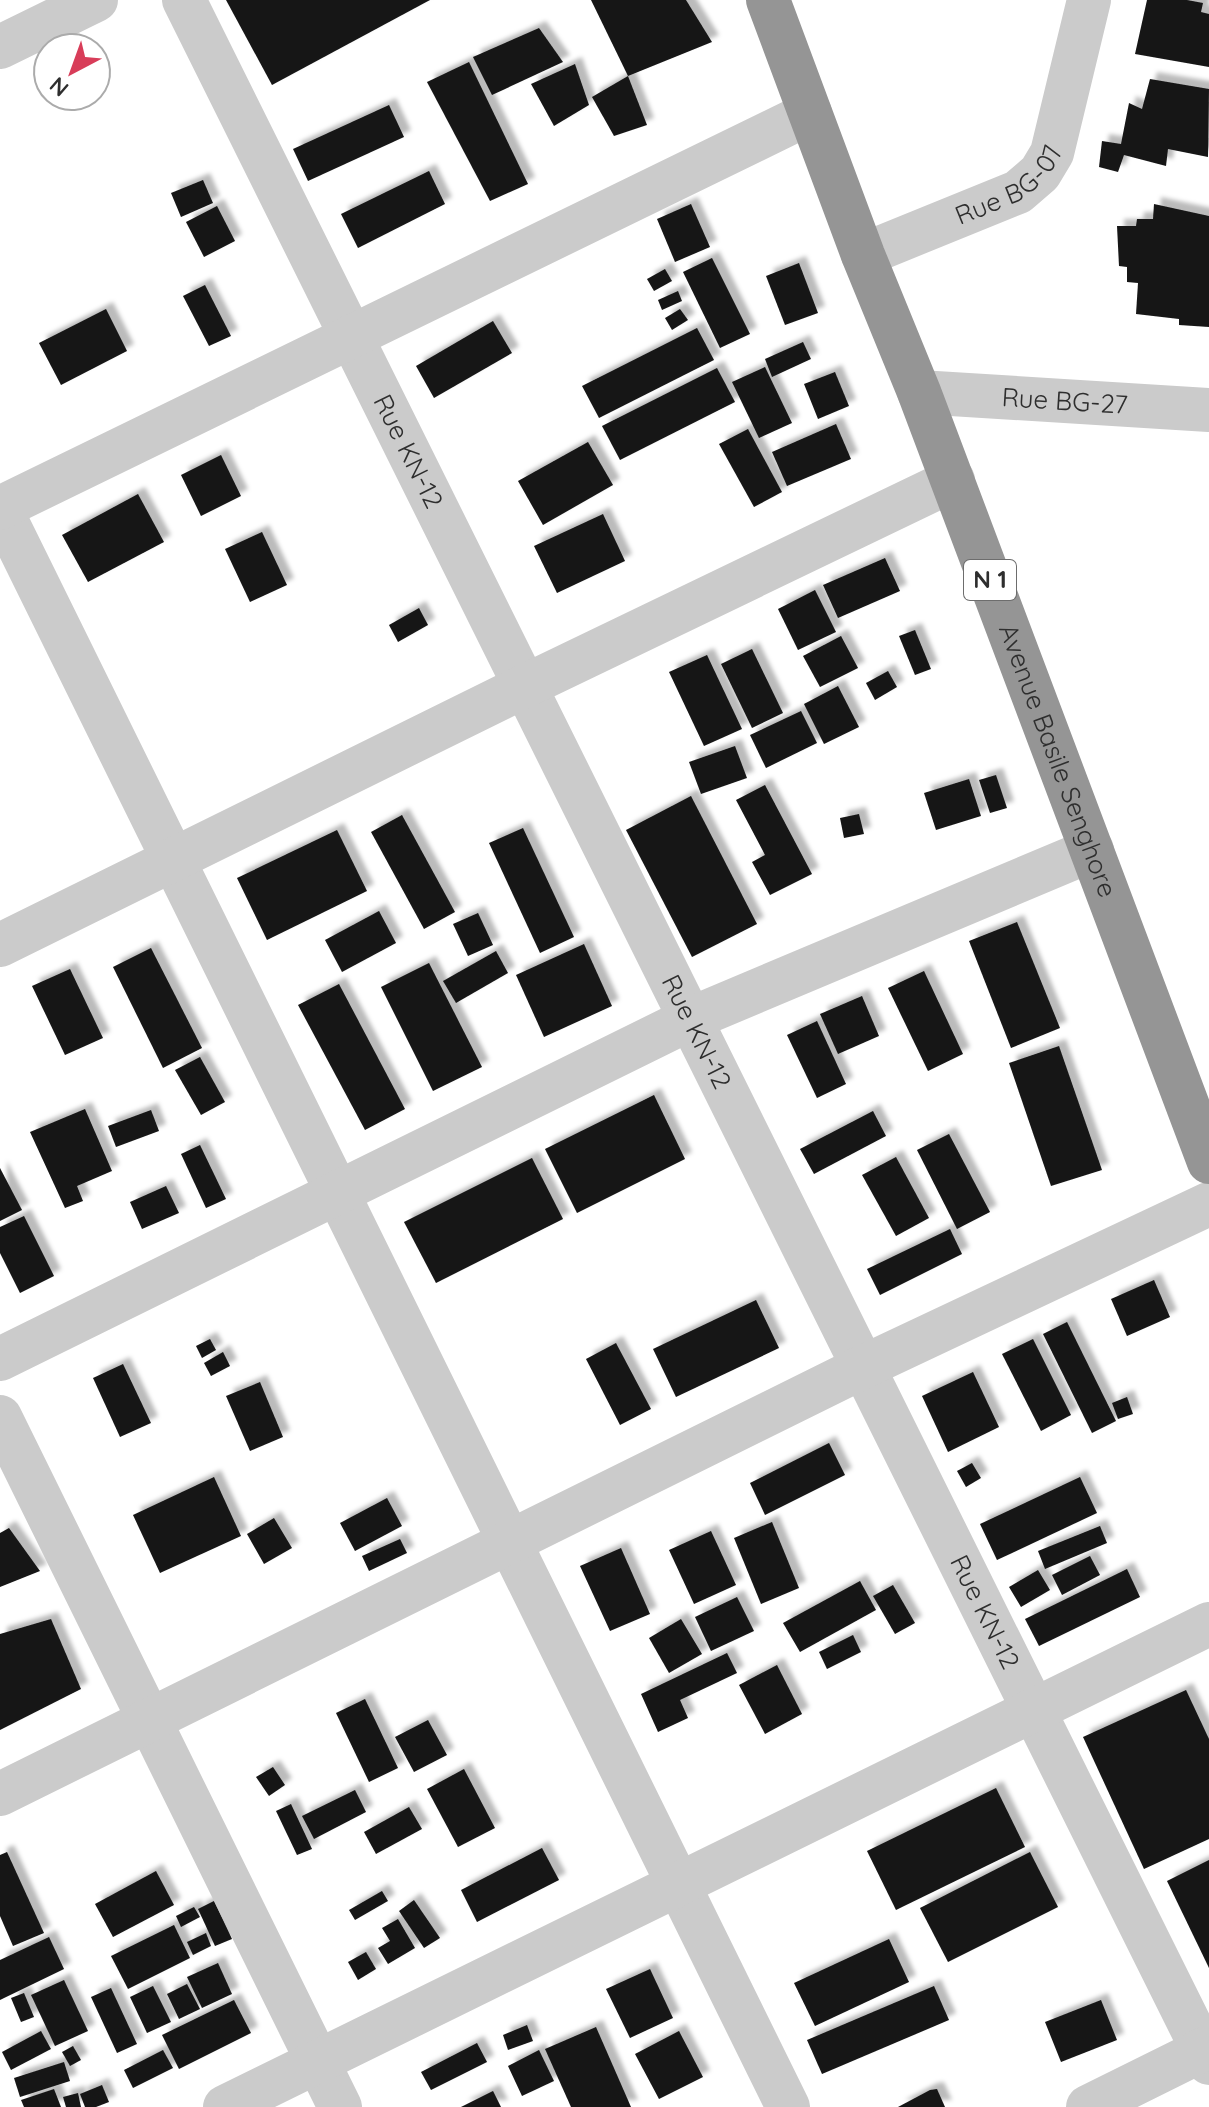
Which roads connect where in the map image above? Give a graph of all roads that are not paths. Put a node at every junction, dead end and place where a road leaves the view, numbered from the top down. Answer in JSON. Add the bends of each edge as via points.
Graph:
{"nodes":[{"id":1,"x":96,"y":0,"type":"edge"},
{"id":2,"x":184,"y":0,"type":"edge"},
{"id":3,"x":768,"y":0,"type":"edge"},
{"id":4,"x":1089,"y":0,"type":"edge"},
{"id":5,"x":0,"y":47,"type":"edge"},
{"id":6,"x":810,"y":113,"type":"junction"},
{"id":7,"x":863,"y":255,"type":"junction"},
{"id":8,"x":351,"y":337,"type":"junction"},
{"id":9,"x":919,"y":392,"type":"junction"},
{"id":10,"x":1209,"y":410,"type":"edge"},
{"id":11,"x":953,"y":480,"type":"junction"},
{"id":12,"x":0,"y":508,"type":"edge"},
{"id":13,"x":525,"y":686,"type":"junction"},
{"id":14,"x":1092,"y":850,"type":"junction"},
{"id":15,"x":175,"y":859,"type":"junction"},
{"id":16,"x":0,"y":945,"type":"edge"},
{"id":17,"x":690,"y":1019,"type":"junction"},
{"id":18,"x":1206,"y":1135,"type":"edge"},
{"id":19,"x":337,"y":1192,"type":"junction"},
{"id":20,"x":1209,"y":1204,"type":"edge"},
{"id":21,"x":0,"y":1359,"type":"edge"},
{"id":22,"x":863,"y":1367,"type":"junction"},
{"id":23,"x":0,"y":1417,"type":"edge"},
{"id":24,"x":509,"y":1543,"type":"junction"},
{"id":25,"x":1209,"y":1624,"type":"edge"},
{"id":26,"x":1033,"y":1710,"type":"junction"},
{"id":27,"x":150,"y":1721,"type":"junction"},
{"id":28,"x":0,"y":1794,"type":"edge"},
{"id":29,"x":678,"y":1884,"type":"junction"},
{"id":30,"x":1207,"y":2054,"type":"edge"},
{"id":31,"x":317,"y":2061,"type":"junction"},
{"id":32,"x":225,"y":2107,"type":"edge"},
{"id":33,"x":340,"y":2107,"type":"edge"},
{"id":34,"x":788,"y":2107,"type":"edge"},
{"id":35,"x":1088,"y":2107,"type":"edge"}],
"edges":[{"from":1,"to":5,"type":"street"},
{"from":2,"to":8,"type":"street","name":"Rue KN-12"},
{"from":3,"to":6,"type":"highway","name":"Avenue Basile Senghore","number":"N 1"},
{"from":4,"to":7,"type":"street","name":"Rue BG-07","via":[[1052,153],[1040,173],[1018,192]]},
{"from":6,"to":7,"type":"highway","name":"Avenue Basile Senghore","number":"N 1"},
{"from":6,"to":8,"type":"street"},
{"from":7,"to":9,"type":"highway","name":"Avenue Basile Senghore","number":"N 1"},
{"from":8,"to":12,"type":"street"},
{"from":8,"to":13,"type":"street","name":"Rue KN-12"},
{"from":9,"to":10,"type":"street","name":"Rue BG-27"},
{"from":9,"to":11,"type":"highway","name":"Avenue Basile Senghore","number":"N 1"},
{"from":11,"to":13,"type":"street"},
{"from":11,"to":14,"type":"highway","name":"Avenue Basile Senghore","number":"N 1"},
{"from":12,"to":15,"type":"street"},
{"from":13,"to":15,"type":"street"},
{"from":13,"to":17,"type":"street","name":"Rue KN-12"},
{"from":14,"to":17,"type":"street"},
{"from":14,"to":18,"type":"highway","name":"Avenue Basile Senghore","number":"N 1"},
{"from":15,"to":16,"type":"street"},
{"from":15,"to":19,"type":"street"},
{"from":17,"to":19,"type":"street"},
{"from":17,"to":22,"type":"street","name":"Rue KN-12"},
{"from":19,"to":21,"type":"street"},
{"from":19,"to":24,"type":"street"},
{"from":20,"to":22,"type":"street"},
{"from":22,"to":24,"type":"street"},
{"from":22,"to":26,"type":"street","name":"Rue KN-12"},
{"from":23,"to":27,"type":"street"},
{"from":24,"to":27,"type":"street"},
{"from":24,"to":29,"type":"street"},
{"from":25,"to":26,"type":"street"},
{"from":26,"to":29,"type":"street"},
{"from":26,"to":30,"type":"street","name":"Rue KN-12"},
{"from":27,"to":28,"type":"street"},
{"from":27,"to":31,"type":"street"},
{"from":29,"to":31,"type":"street"},
{"from":29,"to":34,"type":"street"},
{"from":30,"to":35,"type":"street"},
{"from":31,"to":32,"type":"street"},
{"from":31,"to":33,"type":"street"}]}
